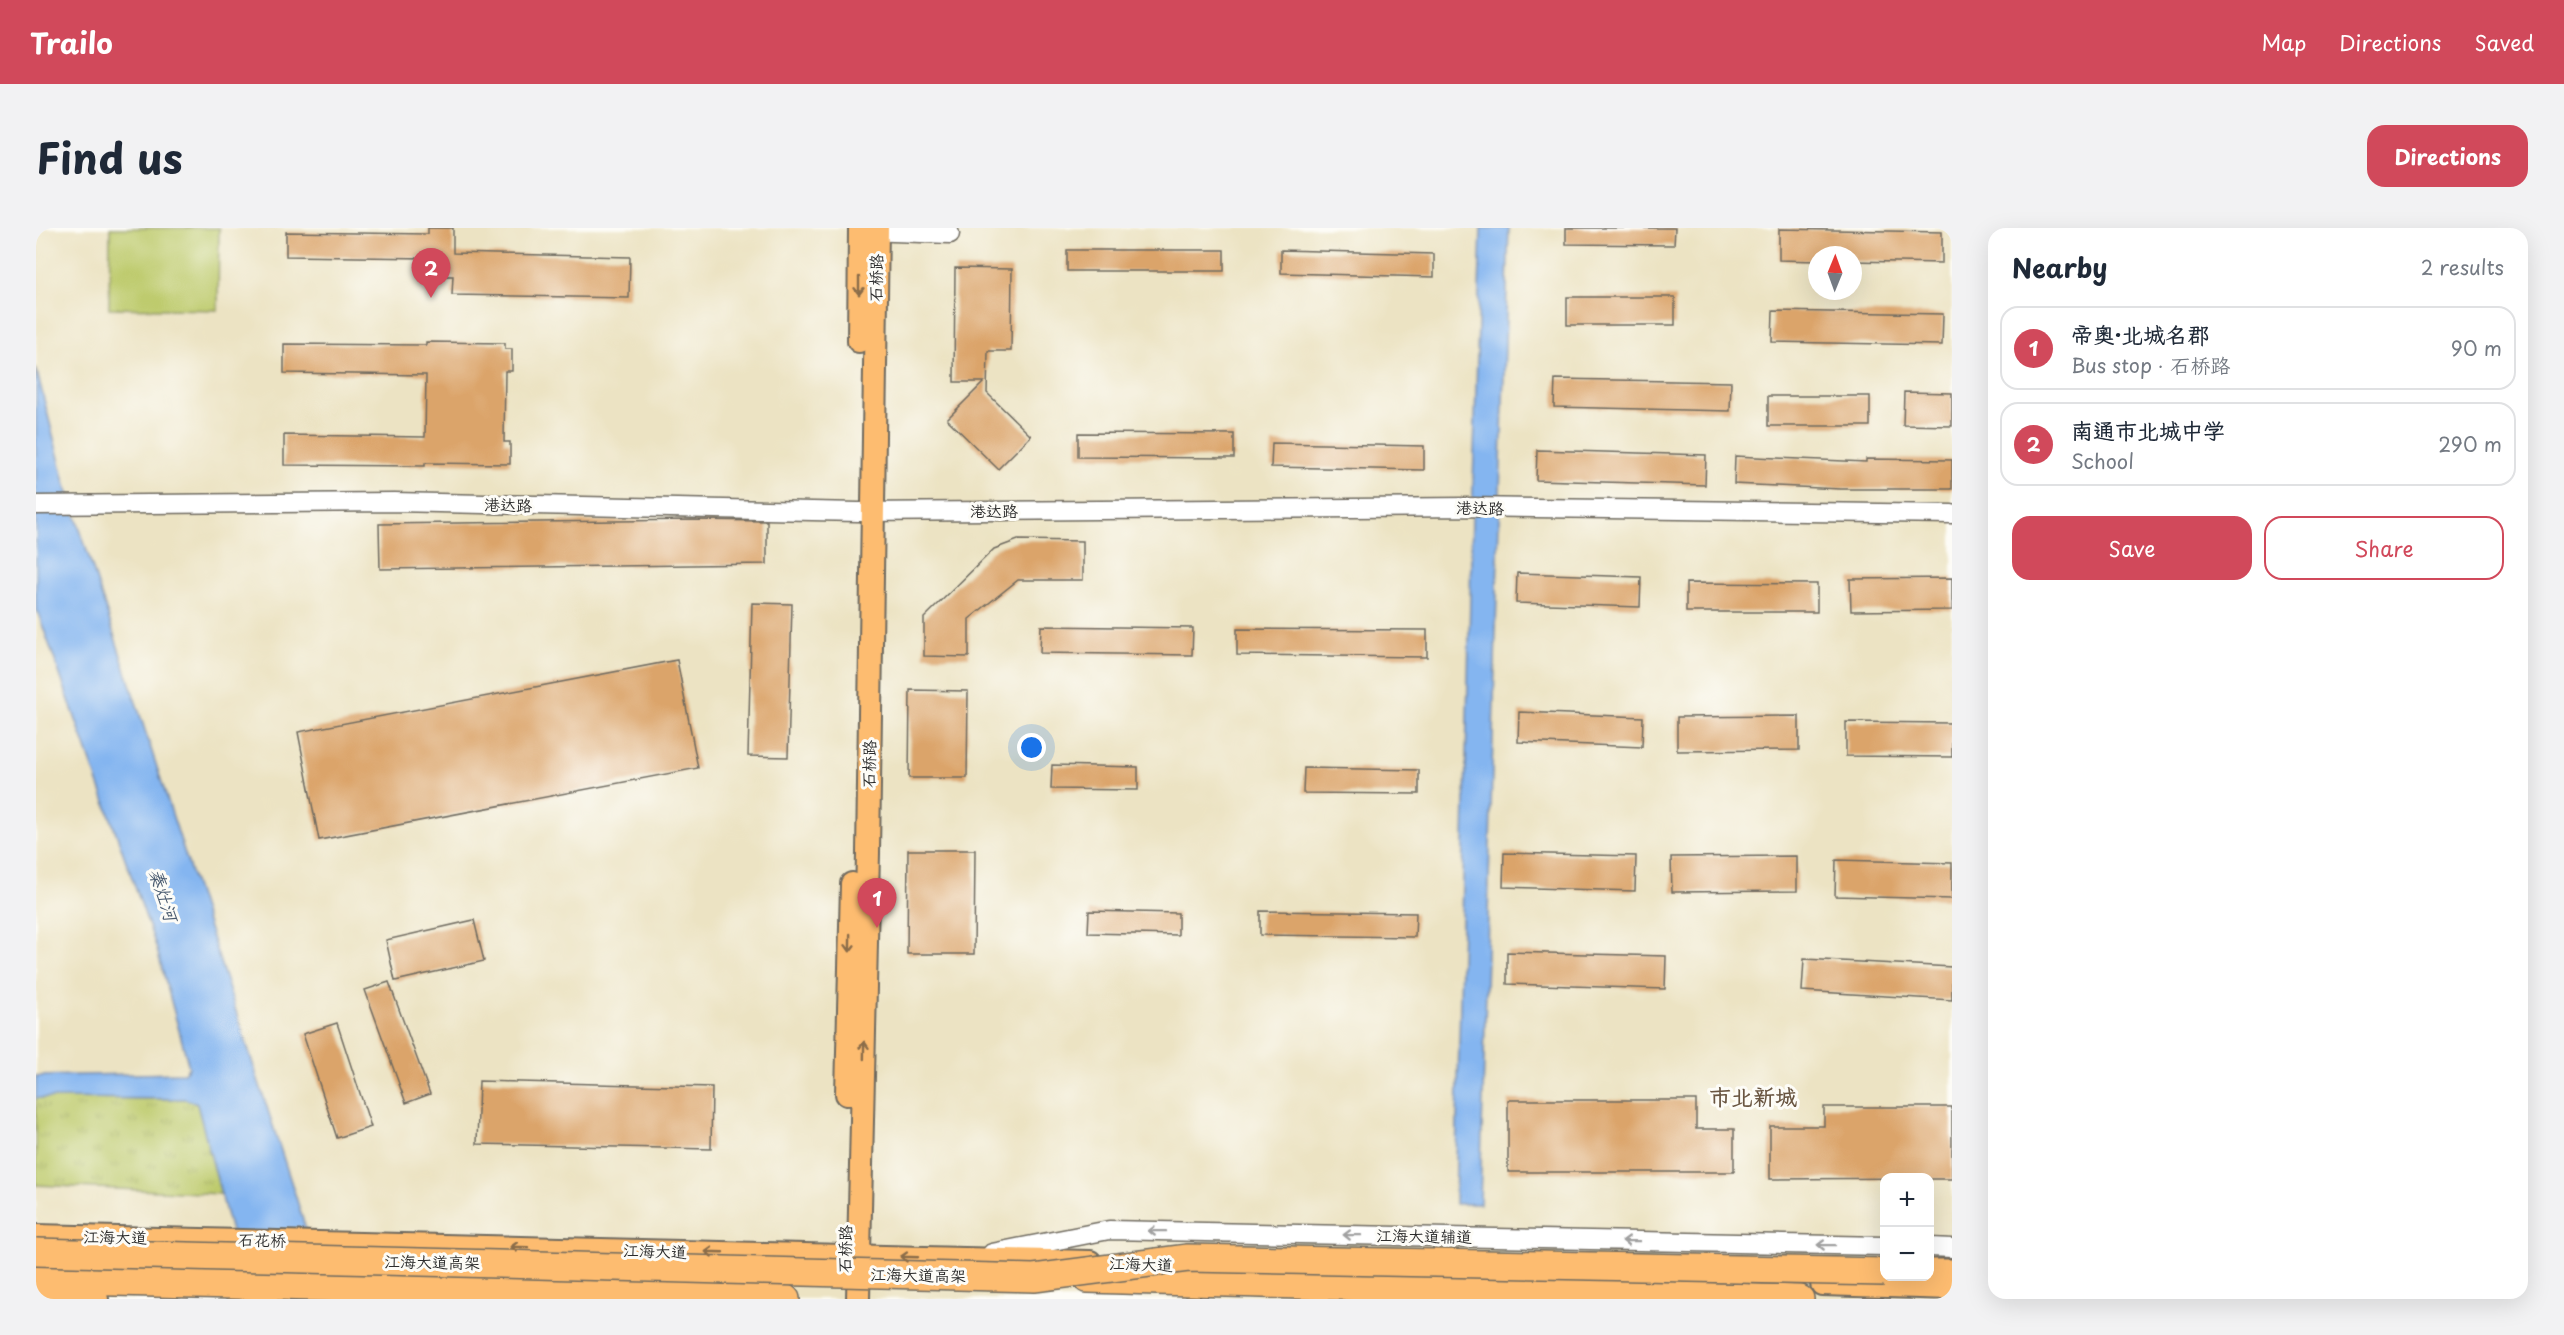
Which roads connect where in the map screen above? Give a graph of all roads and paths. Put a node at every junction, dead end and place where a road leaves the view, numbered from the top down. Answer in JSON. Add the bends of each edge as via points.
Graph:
{"nodes":[{"id":1,"x":868,"y":230,"type":"edge"},
{"id":2,"x":950,"y":234,"type":"dead end"},
{"id":3,"x":36,"y":505,"type":"edge"},
{"id":4,"x":864,"y":512,"type":"junction"},
{"id":5,"x":1952,"y":514,"type":"edge"},
{"id":6,"x":36,"y":1236,"type":"edge"},
{"id":7,"x":194,"y":1239,"type":"joint"},
{"id":8,"x":330,"y":1242,"type":"joint"},
{"id":9,"x":1880,"y":1246,"type":"edge"},
{"id":10,"x":1934,"y":1247,"type":"edge"},
{"id":11,"x":1952,"y":1248,"type":"edge"},
{"id":12,"x":36,"y":1252,"type":"edge"},
{"id":13,"x":852,"y":1255,"type":"junction"},
{"id":14,"x":967,"y":1258,"type":"junction"},
{"id":15,"x":1880,"y":1272,"type":"edge"},
{"id":16,"x":1934,"y":1273,"type":"edge"},
{"id":17,"x":1952,"y":1273,"type":"edge"},
{"id":18,"x":1034,"y":1278,"type":"junction"},
{"id":19,"x":36,"y":1280,"type":"edge"},
{"id":20,"x":1952,"y":1288,"type":"edge"},
{"id":21,"x":36,"y":1297,"type":"edge"},
{"id":22,"x":97,"y":1299,"type":"edge"},
{"id":23,"x":786,"y":1299,"type":"edge"},
{"id":24,"x":844,"y":1299,"type":"edge"},
{"id":25,"x":858,"y":1299,"type":"edge"},
{"id":26,"x":1800,"y":1299,"type":"edge"}],
"edges":[{"from":1,"to":2,"type":"street"},
{"from":1,"to":4,"type":"main road","name":"石桥路"},
{"from":3,"to":4,"type":"street","name":"港达路","via":[[394,502]]},
{"from":4,"to":5,"type":"street","name":"港达路","via":[[1468,507]]},
{"from":4,"to":13,"type":"main road","name":"石桥路","via":[[868,853]]},
{"from":6,"to":7,"type":"main road","name":"江海大道"},
{"from":7,"to":8,"type":"main road","name":"石花桥"},
{"from":13,"to":8,"type":"main road","name":"江海大道","one_way":true},
{"from":9,"to":14,"type":"street","name":"江海大道辅道","one_way":true,"via":[[1108,1230]]},
{"from":10,"to":11,"type":"street"},
{"from":12,"to":18,"type":"highway","name":"江海大道高架","bridge":true},
{"from":14,"to":13,"type":"main road","name":"江海大道","one_way":true},
{"from":13,"to":24,"type":"main road","name":"石桥路"},
{"from":13,"to":25,"type":"main road","name":"石桥路"},
{"from":14,"to":20,"type":"main road","name":"江海大道"},
{"from":15,"to":18,"type":"highway","bridge":true,"via":[[1188,1258]]},
{"from":16,"to":17,"type":"highway"},
{"from":18,"to":26,"type":"highway","name":"江海大道高架","bridge":true},
{"from":19,"to":23,"type":"highway","name":"江海大道高架"},
{"from":21,"to":22,"type":"main road"}]}
